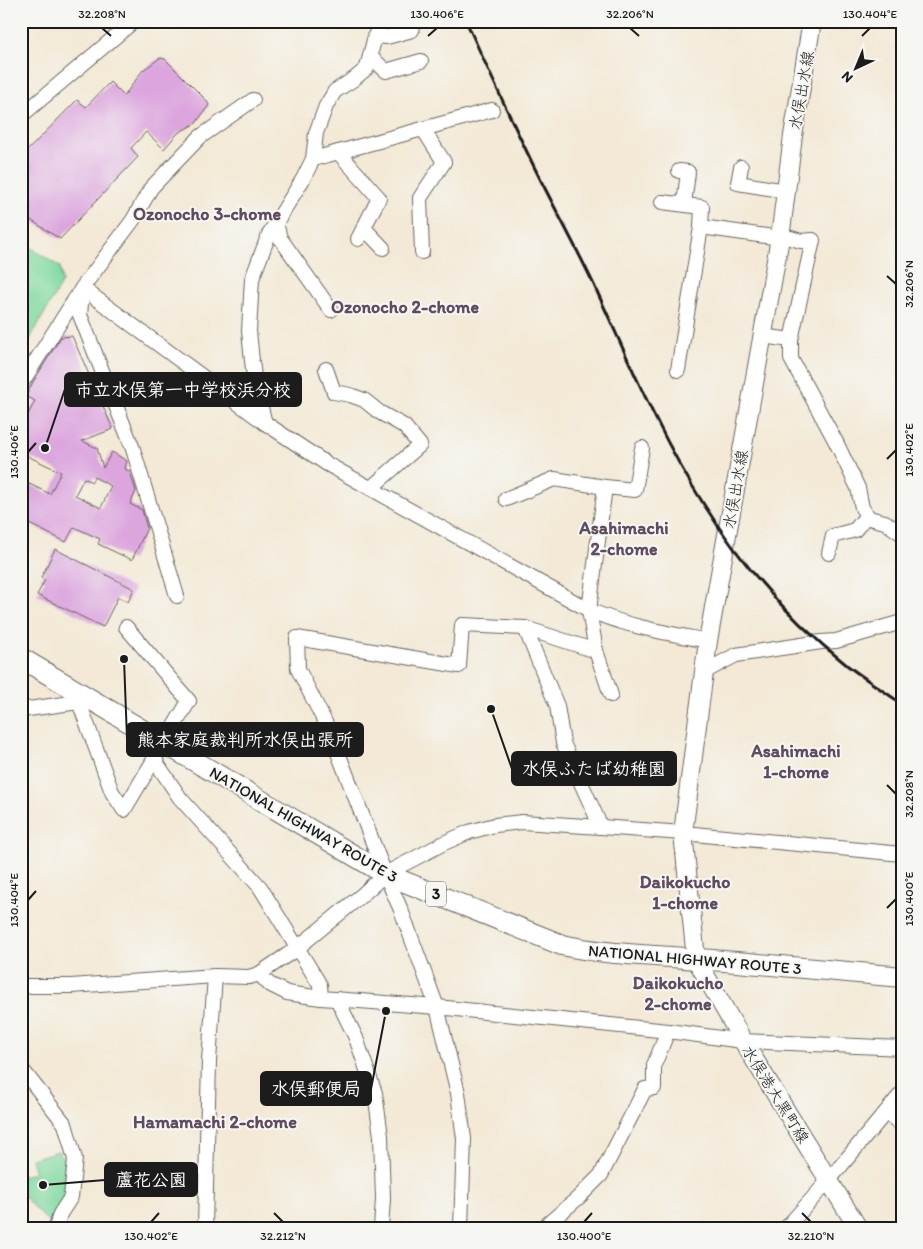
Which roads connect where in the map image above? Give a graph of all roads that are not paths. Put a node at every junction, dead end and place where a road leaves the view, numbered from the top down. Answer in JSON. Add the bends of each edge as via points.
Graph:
{"nodes":[{"id":1,"x":134,"y":21,"type":"edge"},
{"id":2,"x":381,"y":21,"type":"edge"},
{"id":3,"x":812,"y":21,"type":"edge"},
{"id":4,"x":412,"y":30,"type":"dead end"},
{"id":5,"x":375,"y":36,"type":"junction"},
{"id":6,"x":370,"y":56,"type":"junction"},
{"id":7,"x":421,"y":61,"type":"dead end"},
{"id":8,"x":253,"y":100,"type":"dead end"},
{"id":9,"x":492,"y":110,"type":"dead end"},
{"id":10,"x":21,"y":116,"type":"edge"},
{"id":11,"x":423,"y":129,"type":"junction"},
{"id":12,"x":338,"y":152,"type":"junction"},
{"id":13,"x":314,"y":159,"type":"junction"},
{"id":14,"x":741,"y":167,"type":"dead end"},
{"id":15,"x":688,"y":172,"type":"dead end"},
{"id":16,"x":786,"y":191,"type":"junction"},
{"id":17,"x":662,"y":202,"type":"dead end"},
{"id":18,"x":684,"y":204,"type":"junction"},
{"id":19,"x":276,"y":223,"type":"junction"},
{"id":20,"x":701,"y":227,"type":"junction"},
{"id":21,"x":780,"y":236,"type":"junction"},
{"id":22,"x":383,"y":248,"type":"dead end"},
{"id":23,"x":422,"y":252,"type":"dead end"},
{"id":24,"x":82,"y":288,"type":"junction"},
{"id":25,"x":331,"y":310,"type":"dead end"},
{"id":26,"x":762,"y":336,"type":"junction"},
{"id":27,"x":792,"y":340,"type":"junction"},
{"id":28,"x":326,"y":369,"type":"dead end"},
{"id":29,"x":678,"y":370,"type":"dead end"},
{"id":30,"x":21,"y":384,"type":"edge"},
{"id":31,"x":265,"y":423,"type":"junction"},
{"id":32,"x":642,"y":448,"type":"dead end"},
{"id":33,"x":604,"y":487,"type":"junction"},
{"id":34,"x":371,"y":488,"type":"junction"},
{"id":35,"x":506,"y":499,"type":"dead end"},
{"id":36,"x":866,"y":515,"type":"junction"},
{"id":37,"x":902,"y":534,"type":"edge"},
{"id":38,"x":829,"y":553,"type":"dead end"},
{"id":39,"x":177,"y":596,"type":"dead end"},
{"id":40,"x":589,"y":610,"type":"junction"},
{"id":41,"x":902,"y":622,"type":"edge"},
{"id":42,"x":126,"y":627,"type":"dead end"},
{"id":43,"x":525,"y":628,"type":"junction"},
{"id":44,"x":708,"y":641,"type":"junction"},
{"id":45,"x":596,"y":651,"type":"junction"},
{"id":46,"x":21,"y":658,"type":"edge"},
{"id":47,"x":704,"y":672,"type":"junction"},
{"id":48,"x":611,"y":695,"type":"dead end"},
{"id":49,"x":80,"y":698,"type":"junction"},
{"id":50,"x":21,"y":710,"type":"edge"},
{"id":51,"x":164,"y":742,"type":"junction"},
{"id":52,"x":154,"y":759,"type":"junction"},
{"id":53,"x":601,"y":827,"type":"junction"},
{"id":54,"x":683,"y":833,"type":"junction"},
{"id":55,"x":902,"y":854,"type":"edge"},
{"id":56,"x":385,"y":874,"type":"junction"},
{"id":57,"x":296,"y":949,"type":"junction"},
{"id":58,"x":696,"y":959,"type":"junction"},
{"id":59,"x":259,"y":974,"type":"junction"},
{"id":60,"x":215,"y":976,"type":"junction"},
{"id":61,"x":902,"y":977,"type":"edge"},
{"id":62,"x":21,"y":986,"type":"edge"},
{"id":63,"x":321,"y":998,"type":"junction"},
{"id":64,"x":337,"y":999,"type":"junction"},
{"id":65,"x":437,"y":1007,"type":"junction"},
{"id":66,"x":668,"y":1031,"type":"junction"},
{"id":67,"x":743,"y":1041,"type":"junction"},
{"id":68,"x":902,"y":1048,"type":"edge"},
{"id":69,"x":21,"y":1068,"type":"edge"},
{"id":70,"x":902,"y":1094,"type":"edge"},
{"id":71,"x":886,"y":1112,"type":"junction"},
{"id":72,"x":902,"y":1125,"type":"edge"},
{"id":73,"x":829,"y":1180,"type":"junction"},
{"id":74,"x":56,"y":1228,"type":"edge"},
{"id":75,"x":206,"y":1228,"type":"edge"},
{"id":76,"x":381,"y":1228,"type":"edge"},
{"id":77,"x":461,"y":1228,"type":"edge"},
{"id":78,"x":543,"y":1228,"type":"edge"},
{"id":79,"x":786,"y":1228,"type":"edge"},
{"id":80,"x":858,"y":1228,"type":"edge"}],
"edges":[{"from":1,"to":10,"type":"street"},
{"from":2,"to":5,"type":"street"},
{"from":3,"to":16,"type":"main road","name":"水俣出水線"},
{"from":4,"to":5,"type":"street","via":[[387,37]]},
{"from":5,"to":6,"type":"street"},
{"from":6,"to":7,"type":"street","via":[[386,71]]},
{"from":6,"to":13,"type":"street","via":[[367,68],[335,91],[326,106],[316,133]]},
{"from":8,"to":24,"type":"street","via":[[200,137],[151,188],[132,220]]},
{"from":9,"to":11,"type":"street"},
{"from":11,"to":12,"type":"street"},
{"from":11,"to":23,"type":"street","via":[[444,162],[420,198]]},
{"from":12,"to":13,"type":"street"},
{"from":12,"to":22,"type":"street","via":[[378,198],[361,233]]},
{"from":13,"to":19,"type":"street"},
{"from":14,"to":16,"type":"street","via":[[738,183]]},
{"from":15,"to":18,"type":"street"},
{"from":16,"to":21,"type":"main road","name":"水俣出水線"},
{"from":17,"to":18,"type":"street"},
{"from":18,"to":20,"type":"street","via":[[702,207]]},
{"from":19,"to":25,"type":"street","via":[[280,238]]},
{"from":19,"to":31,"type":"street","via":[[252,280],[252,361]]},
{"from":20,"to":21,"type":"street"},
{"from":20,"to":29,"type":"street"},
{"from":21,"to":26,"type":"main road","name":"水俣出水線"},
{"from":21,"to":27,"type":"street","via":[[813,240]]},
{"from":24,"to":30,"type":"street"},
{"from":24,"to":31,"type":"street"},
{"from":24,"to":39,"type":"street","via":[[80,315],[133,450]]},
{"from":26,"to":27,"type":"street"},
{"from":26,"to":44,"type":"main road","name":"水俣出水線"},
{"from":27,"to":36,"type":"street","via":[[791,359],[836,442],[858,488]]},
{"from":28,"to":34,"type":"street","via":[[334,392],[364,400],[404,426],[420,445]]},
{"from":31,"to":34,"type":"street","via":[[327,464]]},
{"from":32,"to":33,"type":"street","via":[[635,490]]},
{"from":33,"to":35,"type":"street","via":[[554,479]]},
{"from":33,"to":40,"type":"street"},
{"from":34,"to":40,"type":"street"},
{"from":36,"to":37,"type":"street","via":[[885,522]]},
{"from":36,"to":38,"type":"street","via":[[855,530],[833,536]]},
{"from":40,"to":44,"type":"street","via":[[613,621]]},
{"from":40,"to":45,"type":"street"},
{"from":41,"to":47,"type":"street","via":[[836,641],[736,655]]},
{"from":42,"to":51,"type":"street","via":[[189,701]]},
{"from":43,"to":45,"type":"street"},
{"from":43,"to":53,"type":"street","via":[[557,706],[563,743]]},
{"from":43,"to":56,"type":"street","via":[[462,625],[459,666],[296,638],[298,669],[330,732]]},
{"from":44,"to":47,"type":"main road","name":"水俣出水線"},
{"from":45,"to":48,"type":"street"},
{"from":46,"to":49,"type":"highway","name":"NATIONAL HIGHWAY ROUTE 3","number":"3"},
{"from":47,"to":54,"type":"main road","name":"水俣出水線"},
{"from":49,"to":50,"type":"street"},
{"from":49,"to":51,"type":"highway","name":"NATIONAL HIGHWAY ROUTE 3","number":"3"},
{"from":49,"to":52,"type":"street","via":[[112,792],[124,810]]},
{"from":51,"to":52,"type":"street"},
{"from":51,"to":56,"type":"highway","name":"NATIONAL HIGHWAY ROUTE 3","number":"3"},
{"from":52,"to":57,"type":"street","via":[[180,798],[260,887]]},
{"from":53,"to":54,"type":"street"},
{"from":53,"to":56,"type":"street","via":[[522,822],[495,825],[444,843]]},
{"from":54,"to":55,"type":"street"},
{"from":54,"to":58,"type":"main road","name":"水俣出水線"},
{"from":56,"to":57,"type":"street"},
{"from":56,"to":58,"type":"highway","name":"NATIONAL HIGHWAY ROUTE 3","number":"3","via":[[562,945],[609,953]]},
{"from":56,"to":65,"type":"street"},
{"from":57,"to":59,"type":"street"},
{"from":57,"to":63,"type":"street","via":[[320,985]]},
{"from":58,"to":61,"type":"highway","name":"NATIONAL HIGHWAY ROUTE 3","number":"3"},
{"from":58,"to":67,"type":"main road","name":"水俣港大黒町線"},
{"from":59,"to":60,"type":"street","via":[[249,977]]},
{"from":59,"to":63,"type":"street","via":[[269,984],[287,993]]},
{"from":60,"to":62,"type":"street","via":[[70,986]]},
{"from":60,"to":75,"type":"street"},
{"from":63,"to":64,"type":"street"},
{"from":64,"to":65,"type":"street"},
{"from":64,"to":76,"type":"street","via":[[356,1038],[375,1093],[382,1136]]},
{"from":65,"to":66,"type":"street"},
{"from":65,"to":77,"type":"street","via":[[458,1093],[464,1139]]},
{"from":66,"to":67,"type":"street"},
{"from":66,"to":78,"type":"street","via":[[654,1065],[654,1088],[645,1089],[601,1175]]},
{"from":67,"to":68,"type":"street"},
{"from":67,"to":73,"type":"main road","name":"水俣港大黒町線"},
{"from":69,"to":74,"type":"street","via":[[65,1124],[74,1159],[71,1197]]},
{"from":70,"to":71,"type":"street"},
{"from":71,"to":72,"type":"street"},
{"from":71,"to":73,"type":"street"},
{"from":73,"to":79,"type":"street"},
{"from":73,"to":80,"type":"main road","name":"水俣港大黒町線"}]}
